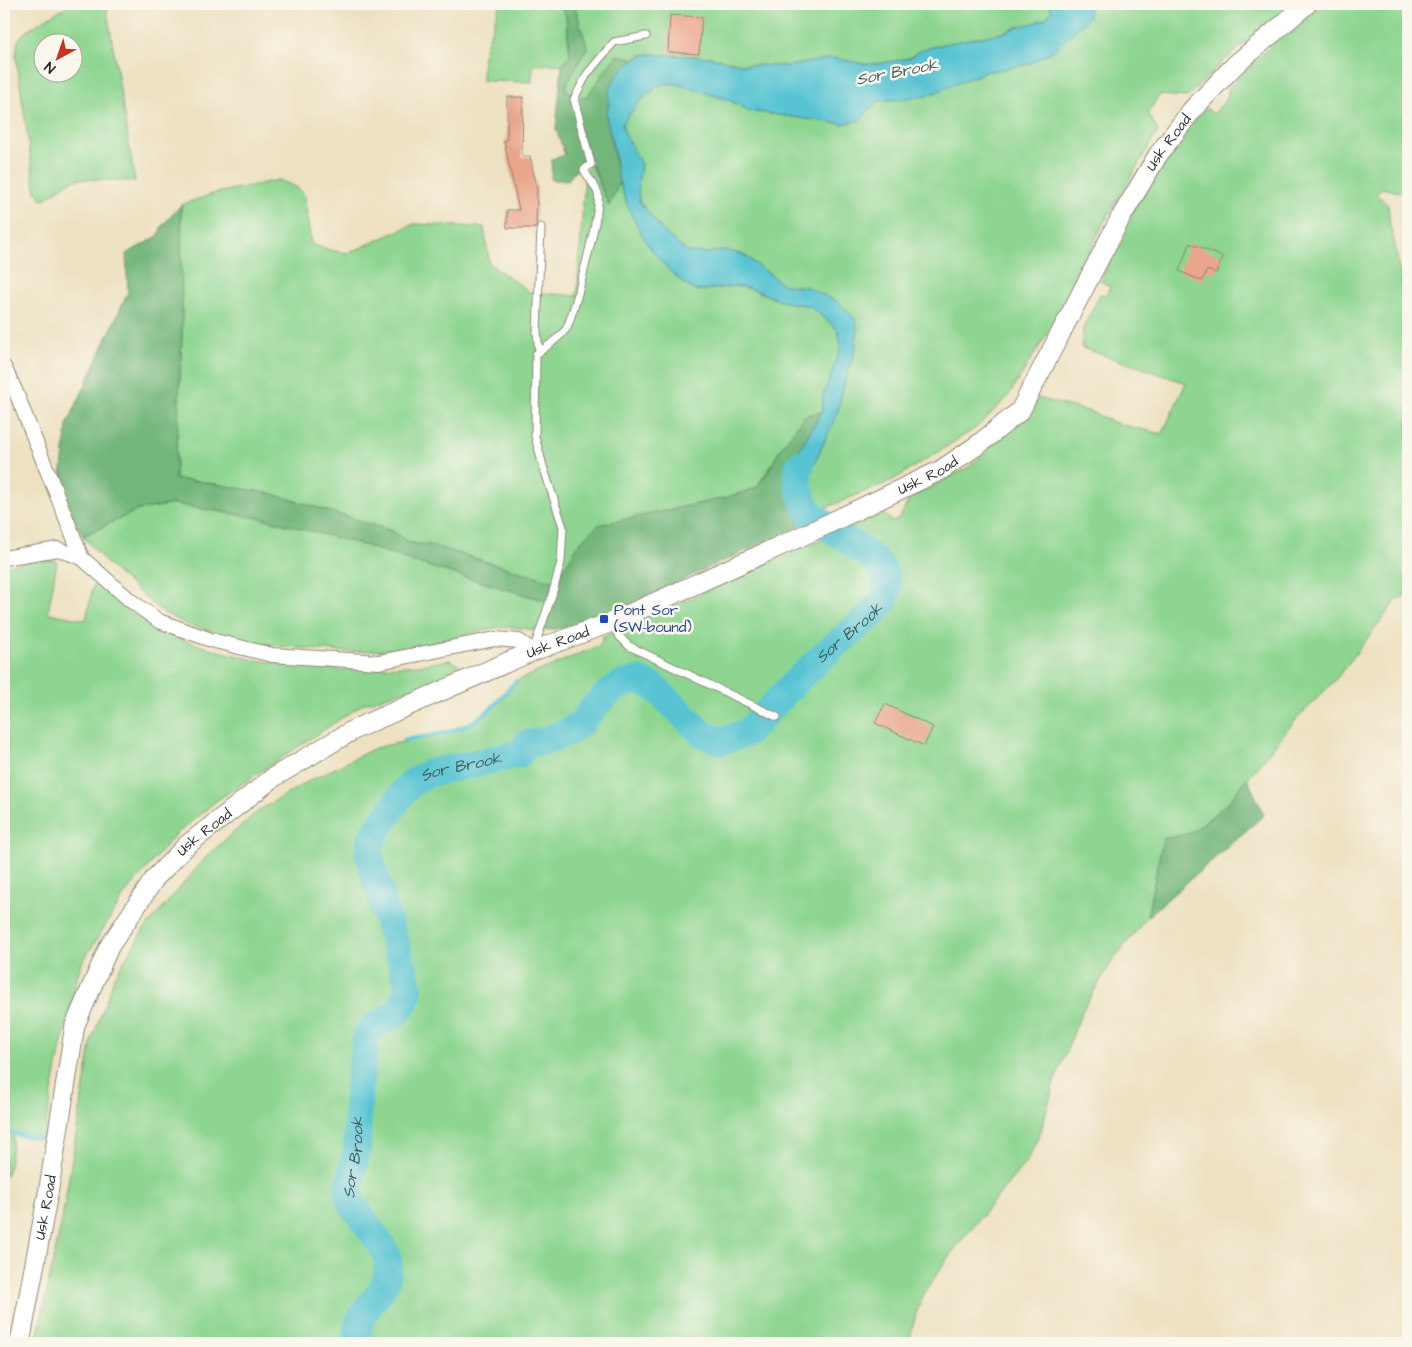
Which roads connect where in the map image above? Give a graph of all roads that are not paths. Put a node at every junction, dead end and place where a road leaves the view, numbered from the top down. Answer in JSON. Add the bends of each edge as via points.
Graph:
{"nodes":[{"id":1,"x":1307,"y":4,"type":"edge"},
{"id":2,"x":646,"y":36,"type":"dead end"},
{"id":3,"x":541,"y":228,"type":"dead end"},
{"id":4,"x":539,"y":352,"type":"junction"},
{"id":5,"x":4,"y":367,"type":"edge"},
{"id":6,"x":4,"y":558,"type":"edge"},
{"id":7,"x":82,"y":558,"type":"junction"},
{"id":8,"x":612,"y":622,"type":"junction"},
{"id":9,"x":533,"y":651,"type":"junction"},
{"id":10,"x":777,"y":717,"type":"dead end"},
{"id":11,"x":20,"y":1343,"type":"edge"}],
"edges":[{"from":1,"to":8,"type":"street","name":"Usk Road","via":[[1235,65],[1192,110],[1158,155],[1121,217],[1020,411],[941,470]]},
{"from":2,"to":4,"type":"lane","via":[[614,42],[587,74],[574,99],[591,164],[584,170],[598,194],[595,218],[566,329]]},
{"from":3,"to":4,"type":"lane"},
{"from":4,"to":9,"type":"lane","via":[[536,354],[535,436],[563,527],[561,562]]},
{"from":5,"to":7,"type":"street"},
{"from":6,"to":7,"type":"street","via":[[58,549]]},
{"from":7,"to":9,"type":"street","via":[[159,621],[211,640],[272,654],[380,662],[495,639],[519,641]]},
{"from":8,"to":9,"type":"street","name":"Usk Road"},
{"from":8,"to":10,"type":"lane","via":[[629,646]]},
{"from":9,"to":11,"type":"street","name":"Usk Road","via":[[355,729],[290,768],[187,845],[155,878],[108,946],[75,1025]]}]}
